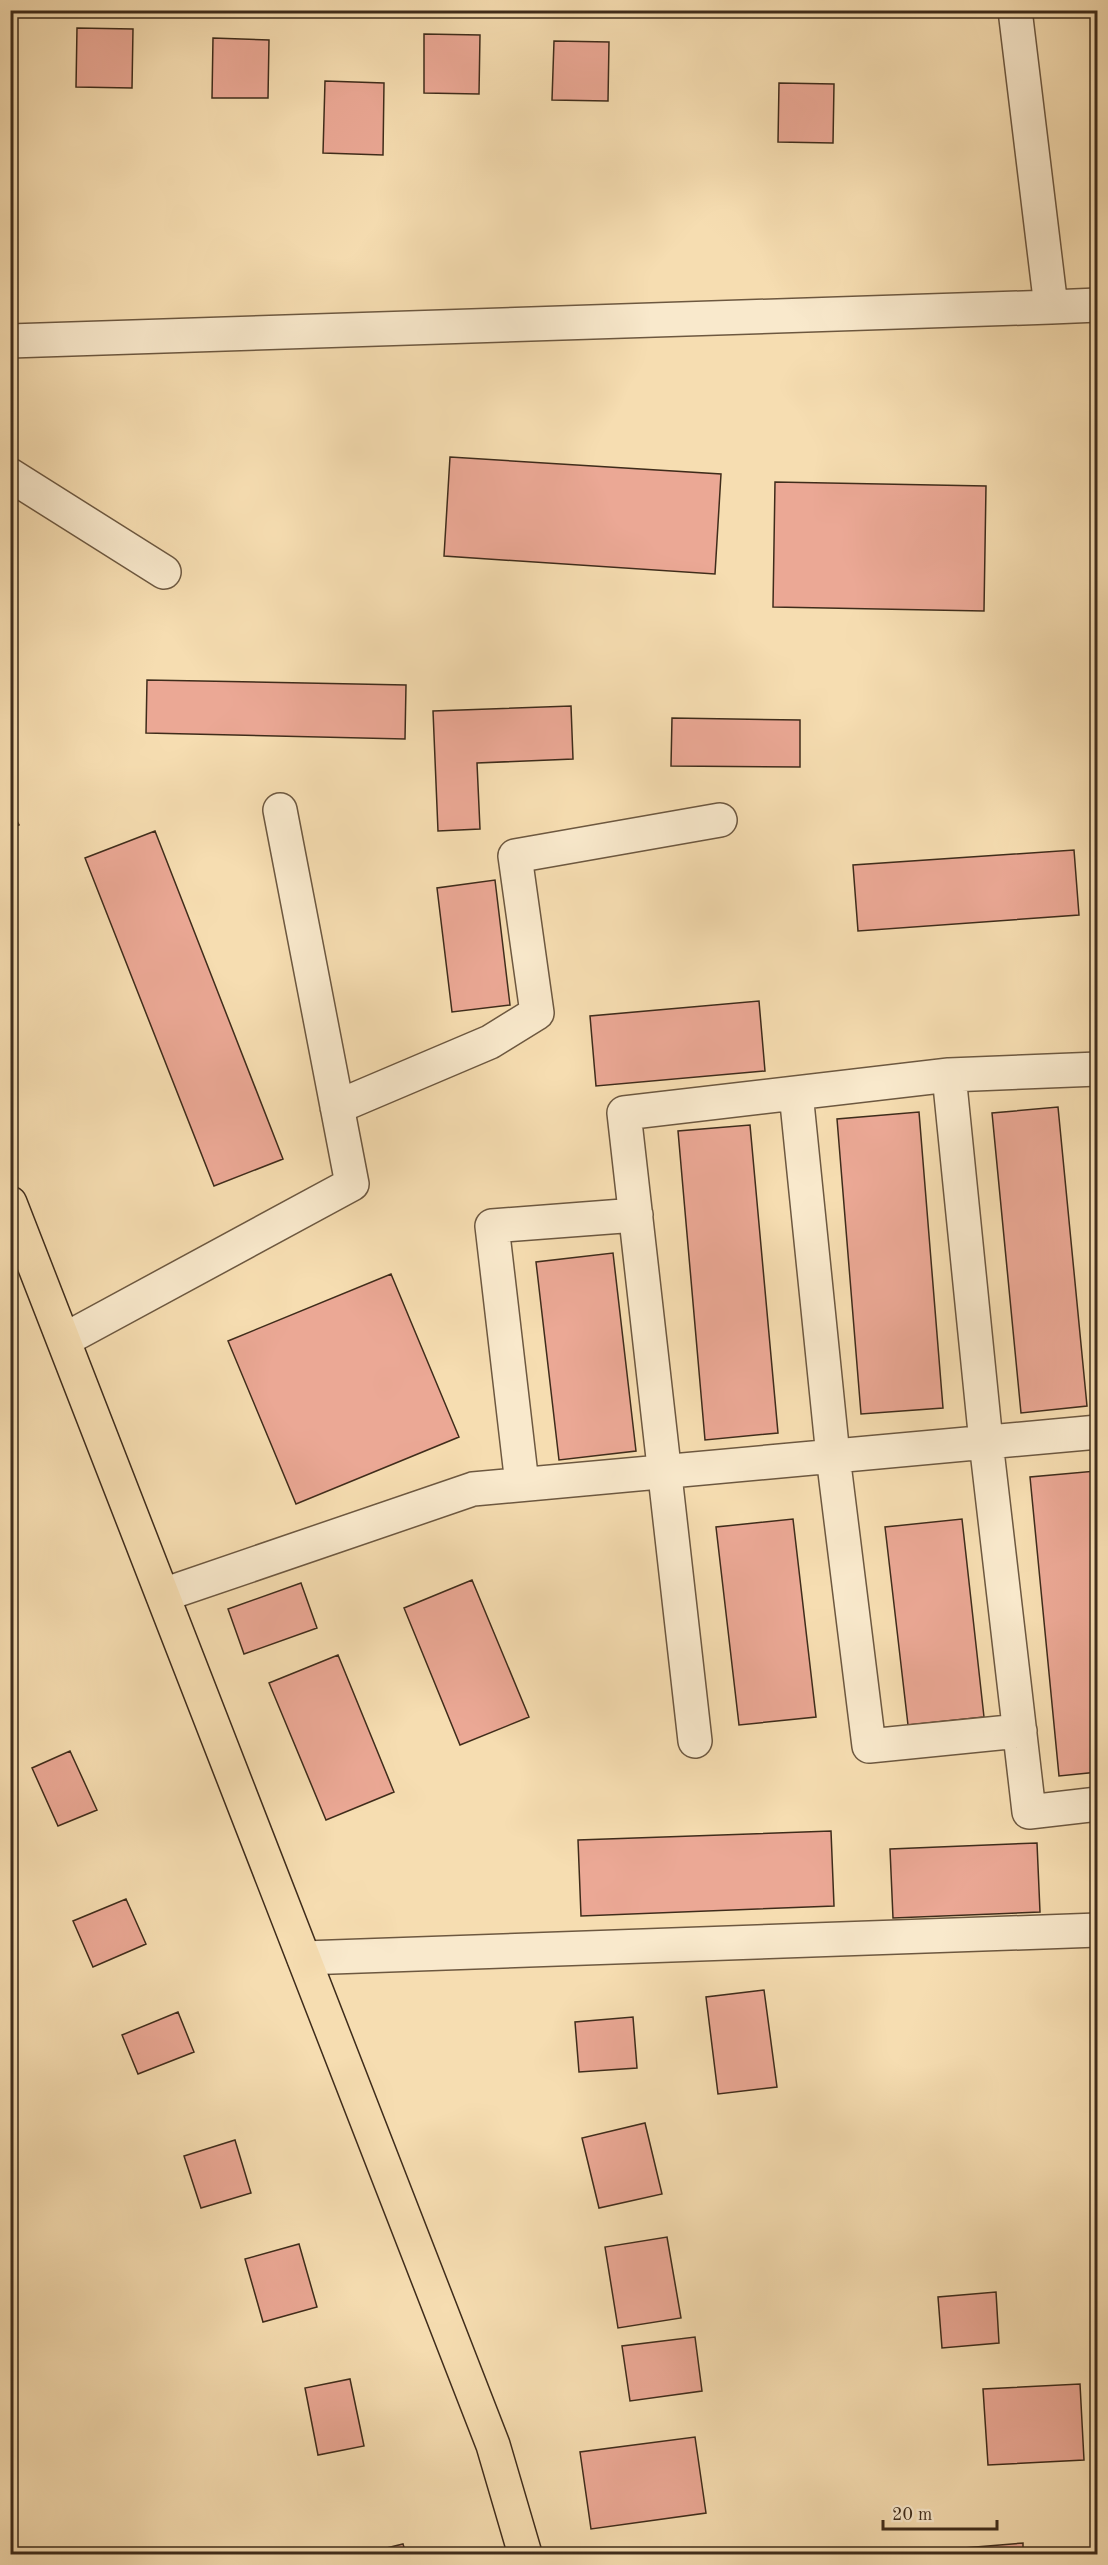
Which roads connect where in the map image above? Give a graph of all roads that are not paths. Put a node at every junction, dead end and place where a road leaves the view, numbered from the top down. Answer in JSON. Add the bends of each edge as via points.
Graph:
{"nodes":[{"id":1,"x":1015,"y":10,"type":"edge"},
{"id":2,"x":1098,"y":305,"type":"edge"},
{"id":3,"x":1051,"y":308,"type":"junction"},
{"id":4,"x":10,"y":341,"type":"edge"},
{"id":5,"x":10,"y":475,"type":"edge"},
{"id":6,"x":164,"y":572,"type":"dead end"},
{"id":7,"x":280,"y":810,"type":"dead end"},
{"id":8,"x":720,"y":820,"type":"dead end"},
{"id":9,"x":1098,"y":1069,"type":"edge"},
{"id":10,"x":949,"y":1075,"type":"junction"},
{"id":11,"x":796,"y":1093,"type":"junction"},
{"id":12,"x":337,"y":1107,"type":"junction"},
{"id":13,"x":10,"y":1203,"type":"edge"},
{"id":14,"x":636,"y":1215,"type":"junction"},
{"id":15,"x":64,"y":1340,"type":"junction"},
{"id":16,"x":1098,"y":1432,"type":"edge"},
{"id":17,"x":986,"y":1442,"type":"junction"},
{"id":18,"x":833,"y":1456,"type":"junction"},
{"id":19,"x":664,"y":1471,"type":"junction"},
{"id":20,"x":522,"y":1484,"type":"junction"},
{"id":21,"x":163,"y":1595,"type":"junction"},
{"id":22,"x":1020,"y":1731,"type":"junction"},
{"id":23,"x":695,"y":1741,"type":"dead end"},
{"id":24,"x":1098,"y":1804,"type":"edge"},
{"id":25,"x":1098,"y":1930,"type":"edge"},
{"id":26,"x":304,"y":1958,"type":"junction"},
{"id":27,"x":525,"y":2554,"type":"edge"}],
"edges":[{"from":1,"to":3,"type":"street"},
{"from":2,"to":3,"type":"street"},
{"from":3,"to":4,"type":"street"},
{"from":5,"to":6,"type":"street"},
{"from":7,"to":12,"type":"street"},
{"from":8,"to":12,"type":"street","via":[[515,856],[537,1013],[490,1042]]},
{"from":9,"to":10,"type":"street"},
{"from":10,"to":11,"type":"street"},
{"from":10,"to":17,"type":"street"},
{"from":11,"to":14,"type":"street","via":[[624,1113]]},
{"from":11,"to":18,"type":"street"},
{"from":12,"to":15,"type":"street","via":[[352,1184]]},
{"from":13,"to":15,"type":"main road"},
{"from":14,"to":19,"type":"street"},
{"from":14,"to":20,"type":"street","via":[[492,1226]]},
{"from":15,"to":21,"type":"main road"},
{"from":16,"to":17,"type":"street"},
{"from":17,"to":18,"type":"street"},
{"from":17,"to":22,"type":"street"},
{"from":18,"to":19,"type":"street"},
{"from":18,"to":22,"type":"street","via":[[869,1746]]},
{"from":19,"to":20,"type":"street"},
{"from":19,"to":23,"type":"street"},
{"from":20,"to":21,"type":"street","via":[[472,1489]]},
{"from":21,"to":26,"type":"main road"},
{"from":22,"to":24,"type":"street","via":[[1029,1812]]},
{"from":25,"to":26,"type":"street"},
{"from":26,"to":27,"type":"main road","via":[[493,2445]]}]}
